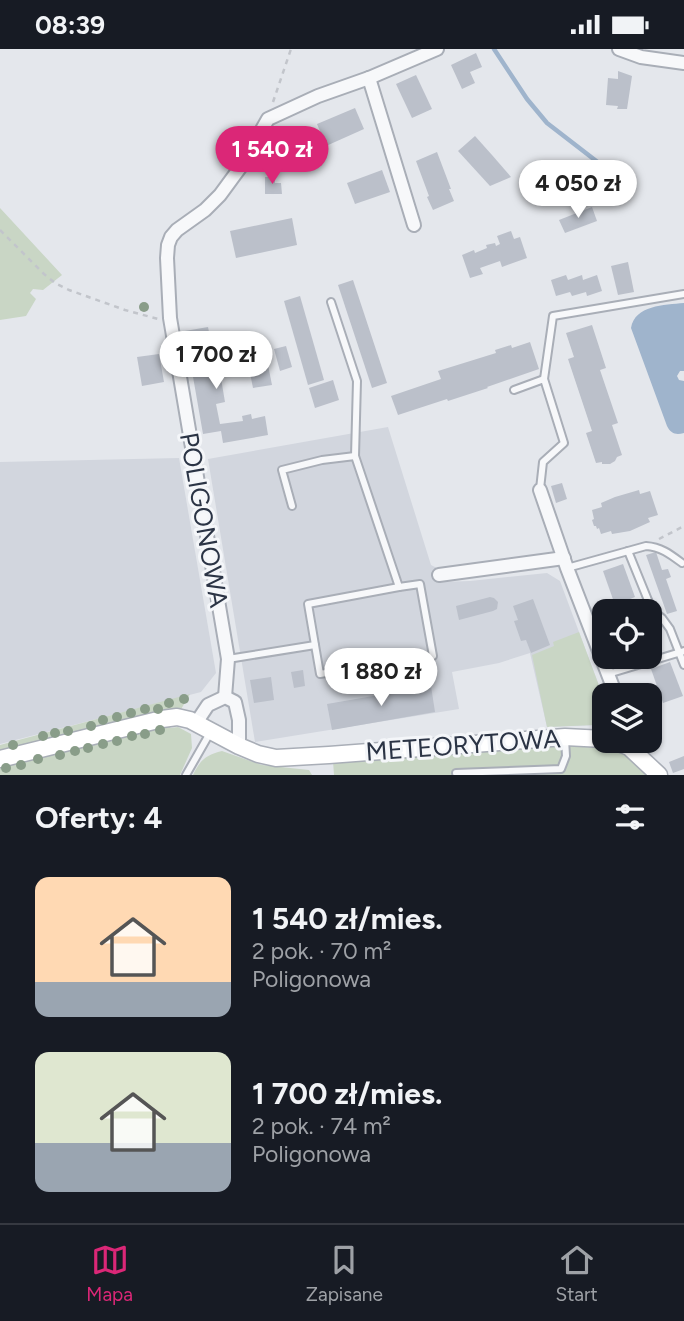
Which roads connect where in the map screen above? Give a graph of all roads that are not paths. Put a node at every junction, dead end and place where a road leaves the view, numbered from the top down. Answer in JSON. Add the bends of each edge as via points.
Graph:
{"nodes":[{"id":1,"x":437,"y":49,"type":"edge"},
{"id":2,"x":619,"y":49,"type":"edge"},
{"id":3,"x":684,"y":63,"type":"edge"},
{"id":4,"x":369,"y":78,"type":"junction"},
{"id":5,"x":414,"y":225,"type":"dead end"},
{"id":6,"x":684,"y":294,"type":"edge"},
{"id":7,"x":331,"y":302,"type":"dead end"},
{"id":8,"x":544,"y":379,"type":"junction"},
{"id":9,"x":514,"y":390,"type":"dead end"},
{"id":10,"x":355,"y":456,"type":"junction"},
{"id":11,"x":540,"y":490,"type":"joint"},
{"id":12,"x":292,"y":506,"type":"dead end"},
{"id":13,"x":628,"y":551,"type":"junction"},
{"id":14,"x":566,"y":563,"type":"junction"},
{"id":15,"x":682,"y":563,"type":"edge"},
{"id":16,"x":439,"y":575,"type":"dead end"},
{"id":17,"x":399,"y":587,"type":"junction"},
{"id":18,"x":648,"y":599,"type":"edge"},
{"id":19,"x":662,"y":618,"type":"edge"},
{"id":20,"x":592,"y":624,"type":"edge"},
{"id":21,"x":589,"y":625,"type":"junction"},
{"id":22,"x":315,"y":645,"type":"junction"},
{"id":23,"x":682,"y":651,"type":"edge"},
{"id":24,"x":228,"y":659,"type":"junction"},
{"id":25,"x":684,"y":665,"type":"edge"},
{"id":26,"x":608,"y":674,"type":"junction"},
{"id":27,"x":611,"y":683,"type":"edge"},
{"id":28,"x":225,"y":697,"type":"junction"},
{"id":29,"x":196,"y":723,"type":"junction"},
{"id":30,"x":211,"y":731,"type":"junction"},
{"id":31,"x":565,"y":737,"type":"junction"},
{"id":32,"x":592,"y":740,"type":"edge"},
{"id":33,"x":239,"y":746,"type":"junction"},
{"id":34,"x":631,"y":753,"type":"edge"},
{"id":35,"x":0,"y":759,"type":"edge"},
{"id":36,"x":456,"y":773,"type":"edge"},
{"id":37,"x":186,"y":775,"type":"edge"},
{"id":38,"x":659,"y":775,"type":"edge"}],
"edges":[{"from":1,"to":4,"type":"street"},
{"from":2,"to":3,"type":"street"},
{"from":4,"to":5,"type":"street"},
{"from":4,"to":24,"type":"street","name":"POLIGONOWA","via":[[268,119],[220,195],[177,230],[168,245],[170,318]]},
{"from":6,"to":8,"type":"lane","via":[[553,316]]},
{"from":7,"to":10,"type":"lane","via":[[357,381]]},
{"from":8,"to":9,"type":"lane"},
{"from":8,"to":11,"type":"lane","via":[[564,443],[543,462]]},
{"from":10,"to":12,"type":"lane","via":[[282,470]]},
{"from":10,"to":17,"type":"lane"},
{"from":11,"to":14,"type":"street"},
{"from":13,"to":14,"type":"lane"},
{"from":13,"to":15,"type":"lane","via":[[657,547]]},
{"from":13,"to":18,"type":"lane"},
{"from":14,"to":16,"type":"street"},
{"from":14,"to":21,"type":"street"},
{"from":17,"to":22,"type":"lane","via":[[308,604]]},
{"from":17,"to":22,"type":"lane","via":[[420,584],[433,656],[320,674]]},
{"from":19,"to":23,"type":"lane"},
{"from":20,"to":21,"type":"lane"},
{"from":21,"to":26,"type":"street"},
{"from":22,"to":24,"type":"lane"},
{"from":23,"to":25,"type":"lane"},
{"from":23,"to":26,"type":"lane"},
{"from":24,"to":28,"type":"street","name":"POLIGONOWA"},
{"from":26,"to":27,"type":"street"},
{"from":28,"to":29,"type":"street","via":[[208,705]]},
{"from":28,"to":33,"type":"street","via":[[235,702]]},
{"from":29,"to":30,"type":"street","name":"METEORYTOWA"},
{"from":29,"to":35,"type":"street","name":"METEORYTOWA","via":[[177,717],[162,719]]},
{"from":30,"to":33,"type":"street","name":"METEORYTOWA"},
{"from":30,"to":37,"type":"lane"},
{"from":31,"to":32,"type":"street","name":"METEORYTOWA"},
{"from":31,"to":33,"type":"street","name":"METEORYTOWA","via":[[282,758]]},
{"from":31,"to":36,"type":"lane","via":[[561,769]]},
{"from":34,"to":38,"type":"street"}]}
